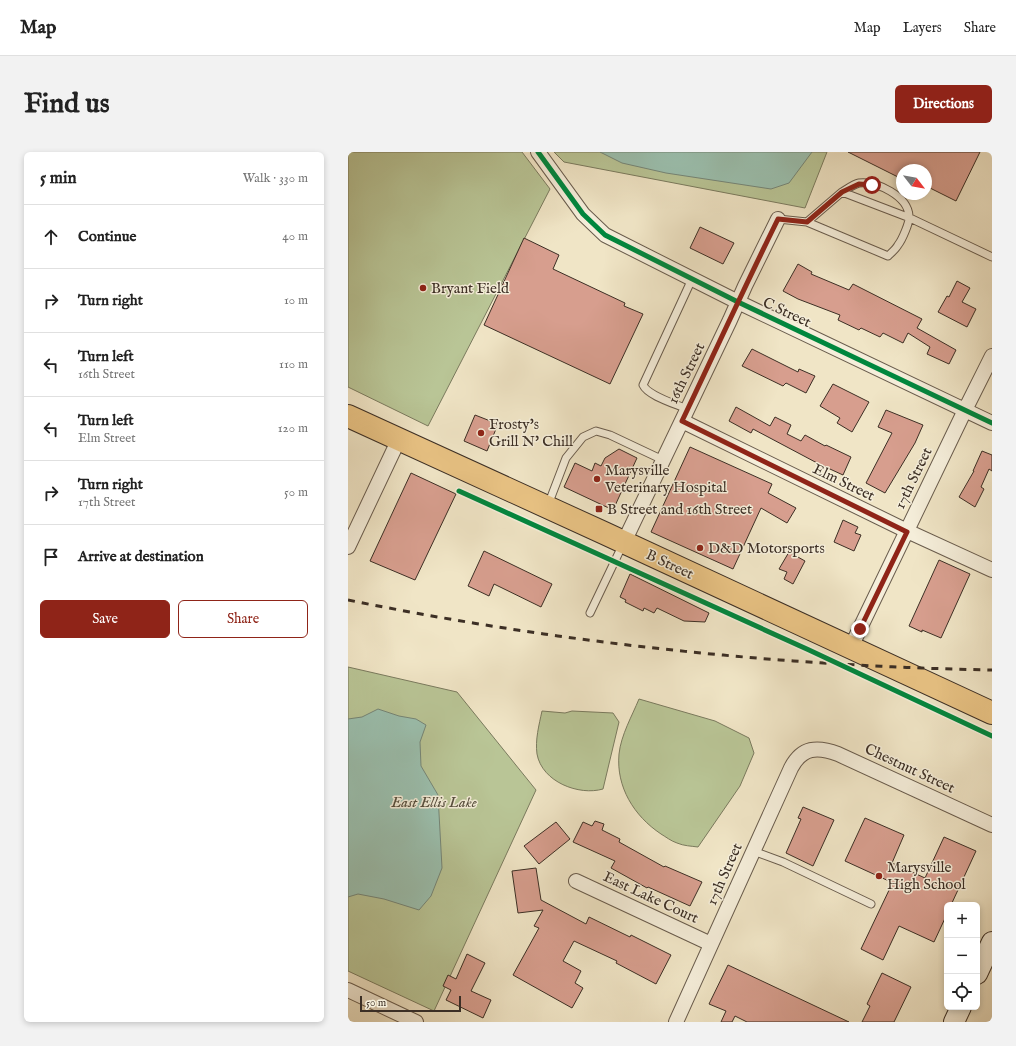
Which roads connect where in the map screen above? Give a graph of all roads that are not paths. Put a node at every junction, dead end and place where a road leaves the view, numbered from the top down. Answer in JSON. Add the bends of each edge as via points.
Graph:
{"nodes":[{"id":1,"x":538,"y":152,"type":"edge"},
{"id":2,"x":842,"y":192,"type":"junction"},
{"id":3,"x":910,"y":218,"type":"junction"},
{"id":4,"x":778,"y":219,"type":"joint"},
{"id":5,"x":807,"y":222,"type":"junction"},
{"id":6,"x":992,"y":257,"type":"edge"},
{"id":7,"x":692,"y":279,"type":"junction"},
{"id":8,"x":738,"y":302,"type":"junction"},
{"id":9,"x":992,"y":356,"type":"edge"},
{"id":10,"x":965,"y":410,"type":"junction"},
{"id":11,"x":684,"y":415,"type":"junction"},
{"id":12,"x":348,"y":416,"type":"edge"},
{"id":13,"x":992,"y":423,"type":"edge"},
{"id":14,"x":399,"y":439,"type":"junction"},
{"id":15,"x":663,"y":460,"type":"junction"},
{"id":16,"x":547,"y":507,"type":"junction"},
{"id":17,"x":907,"y":532,"type":"junction"},
{"id":18,"x":624,"y":542,"type":"junction"},
{"id":19,"x":348,"y":547,"type":"edge"},
{"id":20,"x":992,"y":570,"type":"edge"},
{"id":21,"x":590,"y":613,"type":"dead end"},
{"id":22,"x":851,"y":647,"type":"junction"},
{"id":23,"x":992,"y":713,"type":"edge"},
{"id":24,"x":812,"y":749,"type":"joint"},
{"id":25,"x":992,"y":825,"type":"edge"},
{"id":26,"x":753,"y":851,"type":"junction"},
{"id":27,"x":576,"y":881,"type":"dead end"},
{"id":28,"x":871,"y":904,"type":"dead end"},
{"id":29,"x":992,"y":942,"type":"edge"},
{"id":30,"x":711,"y":944,"type":"junction"},
{"id":31,"x":980,"y":968,"type":"edge"},
{"id":32,"x":348,"y":990,"type":"edge"},
{"id":33,"x":960,"y":1010,"type":"edge"},
{"id":34,"x":402,"y":1019,"type":"edge"},
{"id":35,"x":416,"y":1022,"type":"edge"},
{"id":36,"x":676,"y":1022,"type":"edge"},
{"id":37,"x":954,"y":1022,"type":"edge"}],
"edges":[{"from":1,"to":7,"type":"street","name":"C Street","via":[[583,214],[605,235]]},
{"from":2,"to":3,"type":"lane"},
{"from":2,"to":3,"type":"lane","via":[[859,184],[885,188],[896,194]]},
{"from":2,"to":5,"type":"lane"},
{"from":3,"to":5,"type":"lane","via":[[898,246],[888,256]]},
{"from":3,"to":6,"type":"lane"},
{"from":4,"to":5,"type":"lane"},
{"from":4,"to":8,"type":"street","name":"16th Street"},
{"from":7,"to":8,"type":"street","name":"C Street"},
{"from":7,"to":11,"type":"lane","via":[[643,385],[645,389]]},
{"from":8,"to":10,"type":"street","name":"C Street"},
{"from":8,"to":11,"type":"street","name":"16th Street"},
{"from":9,"to":10,"type":"street","name":"17th Street"},
{"from":10,"to":13,"type":"street","name":"C Street"},
{"from":10,"to":17,"type":"street","name":"17th Street"},
{"from":11,"to":15,"type":"street","name":"16th Street"},
{"from":11,"to":17,"type":"street","name":"Elm Street"},
{"from":12,"to":14,"type":"highway","name":"B Street"},
{"from":14,"to":16,"type":"highway","name":"B Street"},
{"from":14,"to":19,"type":"street"},
{"from":15,"to":16,"type":"lane","via":[[596,431],[583,437],[566,458]]},
{"from":15,"to":18,"type":"street","name":"16th Street"},
{"from":16,"to":18,"type":"highway","name":"B Street"},
{"from":17,"to":20,"type":"street","name":"Elm Street"},
{"from":17,"to":22,"type":"street","name":"17th Street"},
{"from":18,"to":21,"type":"lane"},
{"from":18,"to":22,"type":"highway","name":"B Street"},
{"from":22,"to":23,"type":"highway","name":"B Street"},
{"from":24,"to":25,"type":"street","name":"Chestnut Street","via":[[825,749],[838,754]]},
{"from":24,"to":26,"type":"street","name":"17th Street","via":[[795,760]]},
{"from":26,"to":28,"type":"lane","via":[[783,862]]},
{"from":26,"to":30,"type":"street","name":"17th Street"},
{"from":27,"to":30,"type":"street","name":"East Lake Court"},
{"from":29,"to":31,"type":"street"},
{"from":30,"to":36,"type":"street","name":"17th Street"},
{"from":32,"to":34,"type":"street"},
{"from":33,"to":37,"type":"street"},
{"from":34,"to":35,"type":"street"}]}
